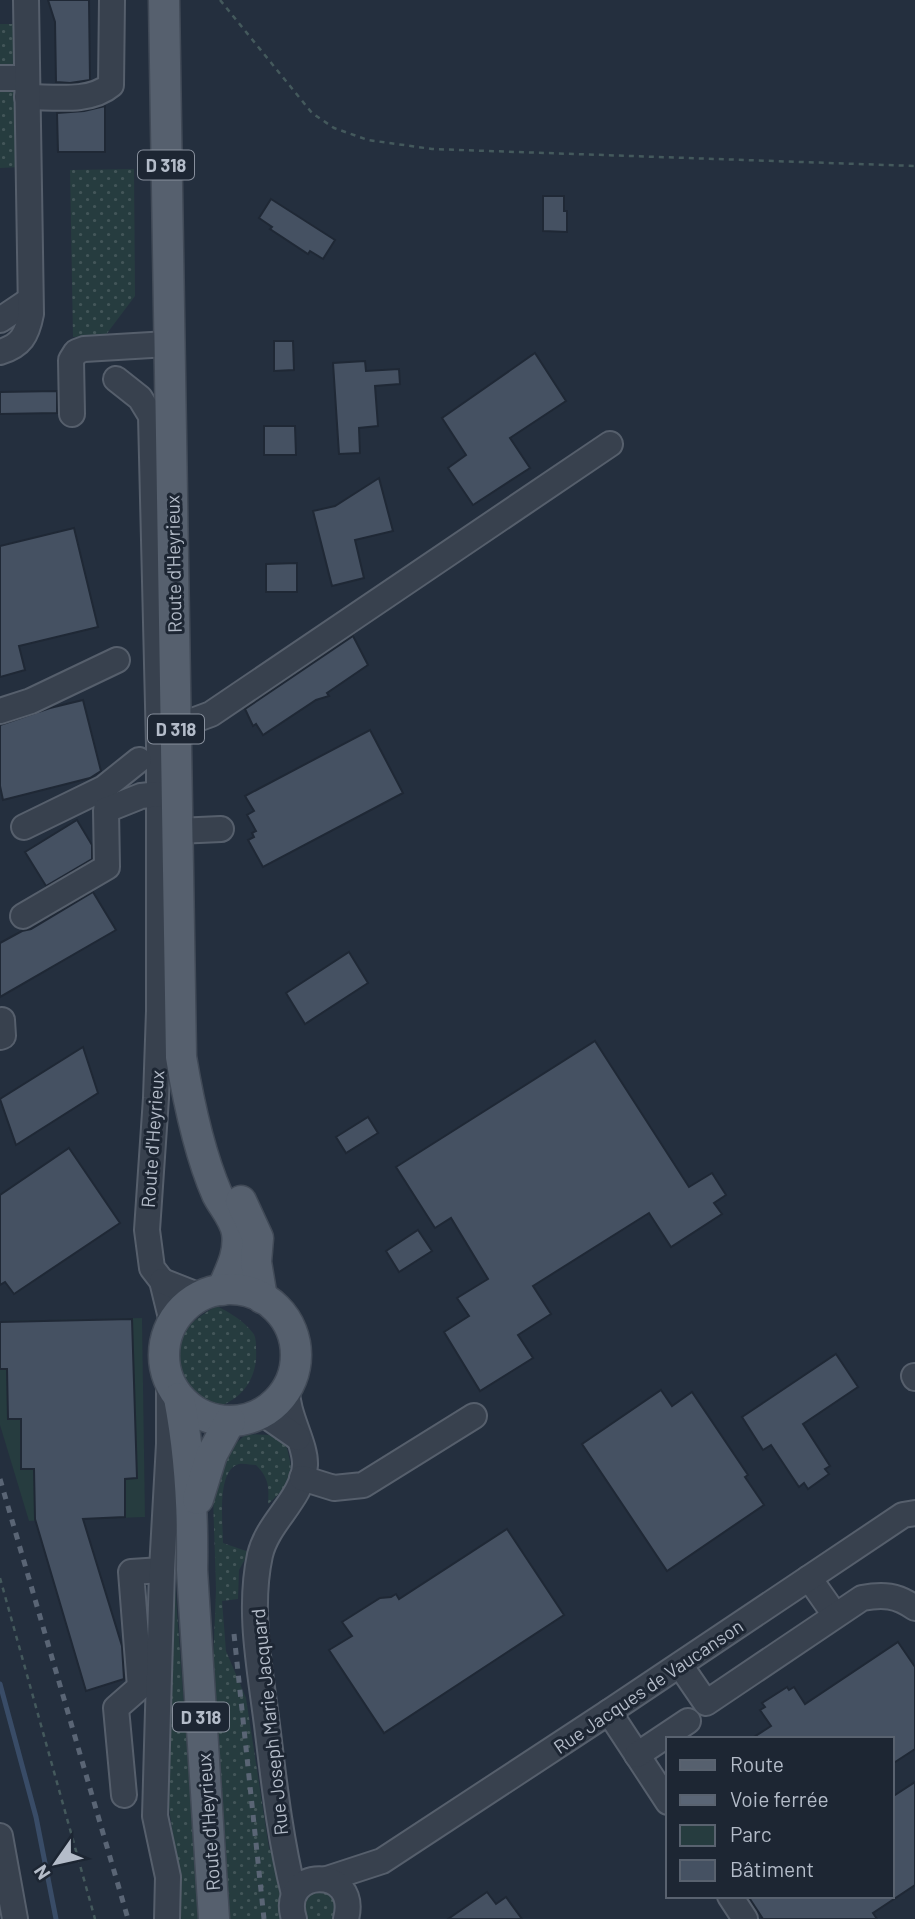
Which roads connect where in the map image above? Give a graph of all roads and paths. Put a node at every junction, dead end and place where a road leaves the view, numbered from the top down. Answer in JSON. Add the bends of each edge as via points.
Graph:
{"nodes":[{"id":1,"x":26,"y":0,"type":"edge"},
{"id":2,"x":112,"y":0,"type":"edge"},
{"id":3,"x":164,"y":0,"type":"edge"},
{"id":4,"x":220,"y":0,"type":"edge"},
{"id":5,"x":0,"y":78,"type":"edge"},
{"id":6,"x":27,"y":88,"type":"junction"},
{"id":7,"x":915,"y":166,"type":"edge"},
{"id":8,"x":30,"y":300,"type":"junction"},
{"id":9,"x":0,"y":320,"type":"edge"},
{"id":10,"x":168,"y":344,"type":"junction"},
{"id":11,"x":0,"y":352,"type":"edge"},
{"id":12,"x":116,"y":379,"type":"dead end"},
{"id":13,"x":72,"y":414,"type":"dead end"},
{"id":14,"x":610,"y":444,"type":"dead end"},
{"id":15,"x":117,"y":660,"type":"dead end"},
{"id":16,"x":0,"y":711,"type":"edge"},
{"id":17,"x":176,"y":727,"type":"junction"},
{"id":18,"x":139,"y":760,"type":"dead end"},
{"id":19,"x":159,"y":794,"type":"junction"},
{"id":20,"x":24,"y":827,"type":"dead end"},
{"id":21,"x":221,"y":830,"type":"dead end"},
{"id":22,"x":177,"y":831,"type":"junction"},
{"id":23,"x":23,"y":916,"type":"dead end"},
{"id":24,"x":197,"y":1126,"type":"junction"},
{"id":25,"x":162,"y":1282,"type":"junction"},
{"id":26,"x":211,"y":1293,"type":"junction"},
{"id":27,"x":262,"y":1298,"type":"junction"},
{"id":28,"x":172,"y":1322,"type":"junction"},
{"id":29,"x":287,"y":1387,"type":"junction"},
{"id":30,"x":174,"y":1389,"type":"junction"},
{"id":31,"x":262,"y":1413,"type":"junction"},
{"id":32,"x":474,"y":1416,"type":"dead end"},
{"id":33,"x":230,"y":1422,"type":"junction"},
{"id":34,"x":298,"y":1438,"type":"junction"},
{"id":35,"x":302,"y":1478,"type":"junction"},
{"id":36,"x":915,"y":1513,"type":"edge"},
{"id":37,"x":193,"y":1516,"type":"junction"},
{"id":38,"x":162,"y":1570,"type":"junction"},
{"id":39,"x":0,"y":1578,"type":"edge"},
{"id":40,"x":809,"y":1578,"type":"junction"},
{"id":41,"x":915,"y":1608,"type":"edge"},
{"id":42,"x":835,"y":1615,"type":"junction"},
{"id":43,"x":680,"y":1665,"type":"junction"},
{"id":44,"x":609,"y":1712,"type":"junction"},
{"id":45,"x":688,"y":1721,"type":"dead end"},
{"id":46,"x":637,"y":1755,"type":"junction"},
{"id":47,"x":124,"y":1796,"type":"dead end"},
{"id":48,"x":666,"y":1799,"type":"edge"},
{"id":49,"x":0,"y":1836,"type":"edge"},
{"id":50,"x":382,"y":1861,"type":"junction"},
{"id":51,"x":311,"y":1884,"type":"junction"},
{"id":52,"x":731,"y":1898,"type":"edge"},
{"id":53,"x":347,"y":1914,"type":"edge"},
{"id":54,"x":15,"y":1919,"type":"edge"},
{"id":55,"x":95,"y":1919,"type":"edge"},
{"id":56,"x":167,"y":1919,"type":"edge"},
{"id":57,"x":214,"y":1919,"type":"edge"},
{"id":58,"x":294,"y":1919,"type":"edge"},
{"id":59,"x":745,"y":1919,"type":"edge"}],
"edges":[{"from":1,"to":6,"type":"street"},
{"from":2,"to":6,"type":"street","via":[[111,85],[102,93],[80,96]]},
{"from":3,"to":10,"type":"main road","name":"Route d'Heyrieux","number":"D 318"},
{"from":4,"to":7,"type":"path","via":[[312,113],[334,128],[368,140],[432,149]]},
{"from":5,"to":6,"type":"street"},
{"from":6,"to":8,"type":"street"},
{"from":8,"to":9,"type":"street"},
{"from":8,"to":11,"type":"street","via":[[27,333],[16,346]]},
{"from":10,"to":13,"type":"street","via":[[76,352],[71,360]]},
{"from":10,"to":17,"type":"main road","name":"Route d'Heyrieux","number":"D 318"},
{"from":12,"to":19,"type":"street","name":"Route d'Heyrieux","via":[[151,416]]},
{"from":14,"to":17,"type":"street","via":[[211,714]]},
{"from":15,"to":16,"type":"street"},
{"from":17,"to":22,"type":"main road","name":"Route d'Heyrieux","number":"D 318"},
{"from":18,"to":20,"type":"street","via":[[104,788]]},
{"from":19,"to":23,"type":"street","via":[[106,810],[107,867]]},
{"from":19,"to":25,"type":"street","name":"Route d'Heyrieux","via":[[156,1098],[147,1230],[152,1268]]},
{"from":21,"to":22,"type":"street"},
{"from":22,"to":24,"type":"main road","name":"Route d'Heyrieux","number":"D 318","via":[[181,1057]]},
{"from":24,"to":26,"type":"main road","name":"Route d'Heyrieux","number":"D 318","via":[[217,1193],[237,1231],[236,1259]]},
{"from":24,"to":27,"type":"main road","name":"Route d'Heyrieux","number":"D 318","via":[[258,1238]]},
{"from":25,"to":26,"type":"street"},
{"from":25,"to":28,"type":"street","name":"Route d'Heyrieux"},
{"from":26,"to":27,"type":"main road","via":[[243,1291]]},
{"from":26,"to":28,"type":"main road","via":[[184,1307]]},
{"from":27,"to":29,"type":"main road","via":[[290,1328],[294,1368]]},
{"from":28,"to":30,"type":"main road","via":[[164,1361]]},
{"from":29,"to":31,"type":"main road"},
{"from":29,"to":34,"type":"street"},
{"from":30,"to":33,"type":"main road","via":[[202,1415]]},
{"from":30,"to":37,"type":"main road","name":"Route d'Heyrieux","number":"D 318","via":[[188,1447]]},
{"from":30,"to":38,"type":"street"},
{"from":31,"to":33,"type":"main road"},
{"from":31,"to":34,"type":"street"},
{"from":32,"to":35,"type":"street","via":[[363,1485],[334,1488]]},
{"from":33,"to":37,"type":"main road","name":"Route d'Heyrieux","number":"D 318","via":[[212,1454]]},
{"from":34,"to":35,"type":"street","via":[[305,1464]]},
{"from":35,"to":51,"type":"street","name":"Rue Joseph Marie Jacquard","via":[[261,1553],[254,1612],[283,1850]]},
{"from":36,"to":40,"type":"street","name":"Rue Jacques de Vaucanson","via":[[903,1515]]},
{"from":37,"to":57,"type":"main road","name":"Route d'Heyrieux","number":"D 318","via":[[192,1570]]},
{"from":38,"to":47,"type":"street","via":[[131,1572],[140,1687],[116,1708]]},
{"from":38,"to":56,"type":"street","via":[[155,1816],[168,1877]]},
{"from":39,"to":55,"type":"path"},
{"from":40,"to":42,"type":"street"},
{"from":40,"to":43,"type":"street","name":"Rue Jacques de Vaucanson"},
{"from":41,"to":42,"type":"street","via":[[883,1594],[862,1598]]},
{"from":42,"to":43,"type":"street","via":[[706,1703]]},
{"from":43,"to":44,"type":"street","name":"Rue Jacques de Vaucanson"},
{"from":44,"to":46,"type":"street"},
{"from":44,"to":50,"type":"street","name":"Rue Jacques de Vaucanson"},
{"from":45,"to":46,"type":"street"},
{"from":46,"to":48,"type":"street"},
{"from":49,"to":54,"type":"street"},
{"from":50,"to":51,"type":"street","name":"Rue Jacques de Vaucanson"},
{"from":50,"to":53,"type":"street","name":"Rue Jacques de Vaucanson"},
{"from":51,"to":53,"type":"street","via":[[343,1891]]},
{"from":51,"to":58,"type":"street","via":[[292,1902]]},
{"from":52,"to":59,"type":"street"}]}
